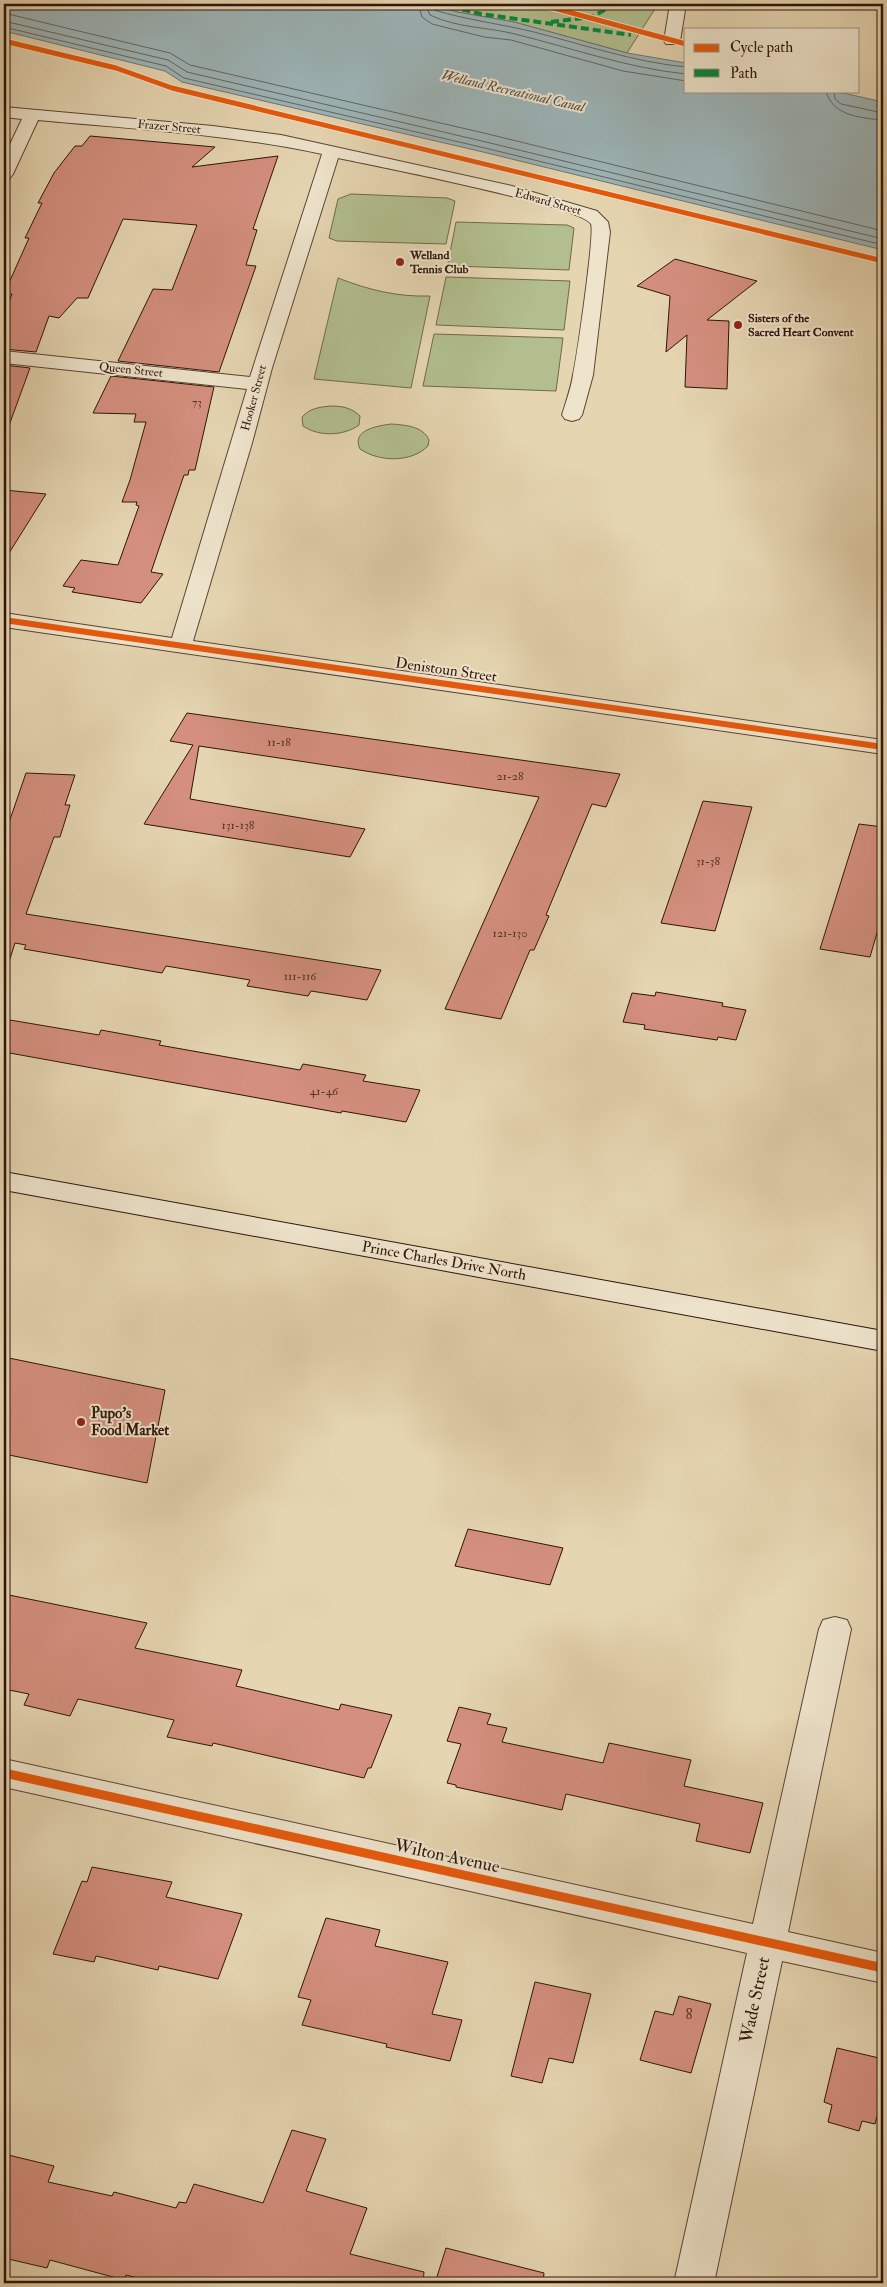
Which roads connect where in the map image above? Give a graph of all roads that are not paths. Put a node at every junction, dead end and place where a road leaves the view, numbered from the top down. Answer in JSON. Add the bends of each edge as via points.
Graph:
{"nodes":[{"id":1,"x":678,"y":4,"type":"edge"},
{"id":2,"x":672,"y":41,"type":"dead end"},
{"id":3,"x":4,"y":112,"type":"edge"},
{"id":4,"x":33,"y":114,"type":"junction"},
{"id":5,"x":332,"y":151,"type":"junction"},
{"id":6,"x":4,"y":174,"type":"edge"},
{"id":7,"x":4,"y":357,"type":"edge"},
{"id":8,"x":258,"y":384,"type":"junction"},
{"id":9,"x":572,"y":415,"type":"dead end"},
{"id":10,"x":4,"y":620,"type":"edge"},
{"id":11,"x":181,"y":646,"type":"junction"},
{"id":12,"x":883,"y":747,"type":"edge"},
{"id":13,"x":4,"y":1181,"type":"edge"},
{"id":14,"x":883,"y":1341,"type":"edge"},
{"id":15,"x":835,"y":1629,"type":"dead end"},
{"id":16,"x":4,"y":1773,"type":"edge"},
{"id":17,"x":768,"y":1943,"type":"junction"},
{"id":18,"x":883,"y":1968,"type":"edge"},
{"id":19,"x":694,"y":2283,"type":"edge"}],
"edges":[{"from":1,"to":2,"type":"street"},
{"from":3,"to":4,"type":"street","name":"Frazer Street"},
{"from":4,"to":5,"type":"street","name":"Frazer Street","via":[[236,133]]},
{"from":4,"to":6,"type":"street"},
{"from":5,"to":8,"type":"street","name":"Hooker Street"},
{"from":5,"to":9,"type":"street","name":"Edward Street","via":[[549,201],[591,215],[599,222],[598,264],[583,375]]},
{"from":7,"to":8,"type":"street","name":"Queen Street"},
{"from":8,"to":11,"type":"street","name":"Hooker Street"},
{"from":10,"to":11,"type":"street","name":"Denistoun Street"},
{"from":11,"to":12,"type":"street","name":"Denistoun Street"},
{"from":13,"to":14,"type":"street","name":"Prince Charles Drive North"},
{"from":15,"to":17,"type":"street","name":"Wade Street"},
{"from":16,"to":17,"type":"street","name":"Wilton Avenue"},
{"from":17,"to":18,"type":"street","name":"Wilton Avenue"},
{"from":17,"to":19,"type":"street","name":"Wade Street"}]}
